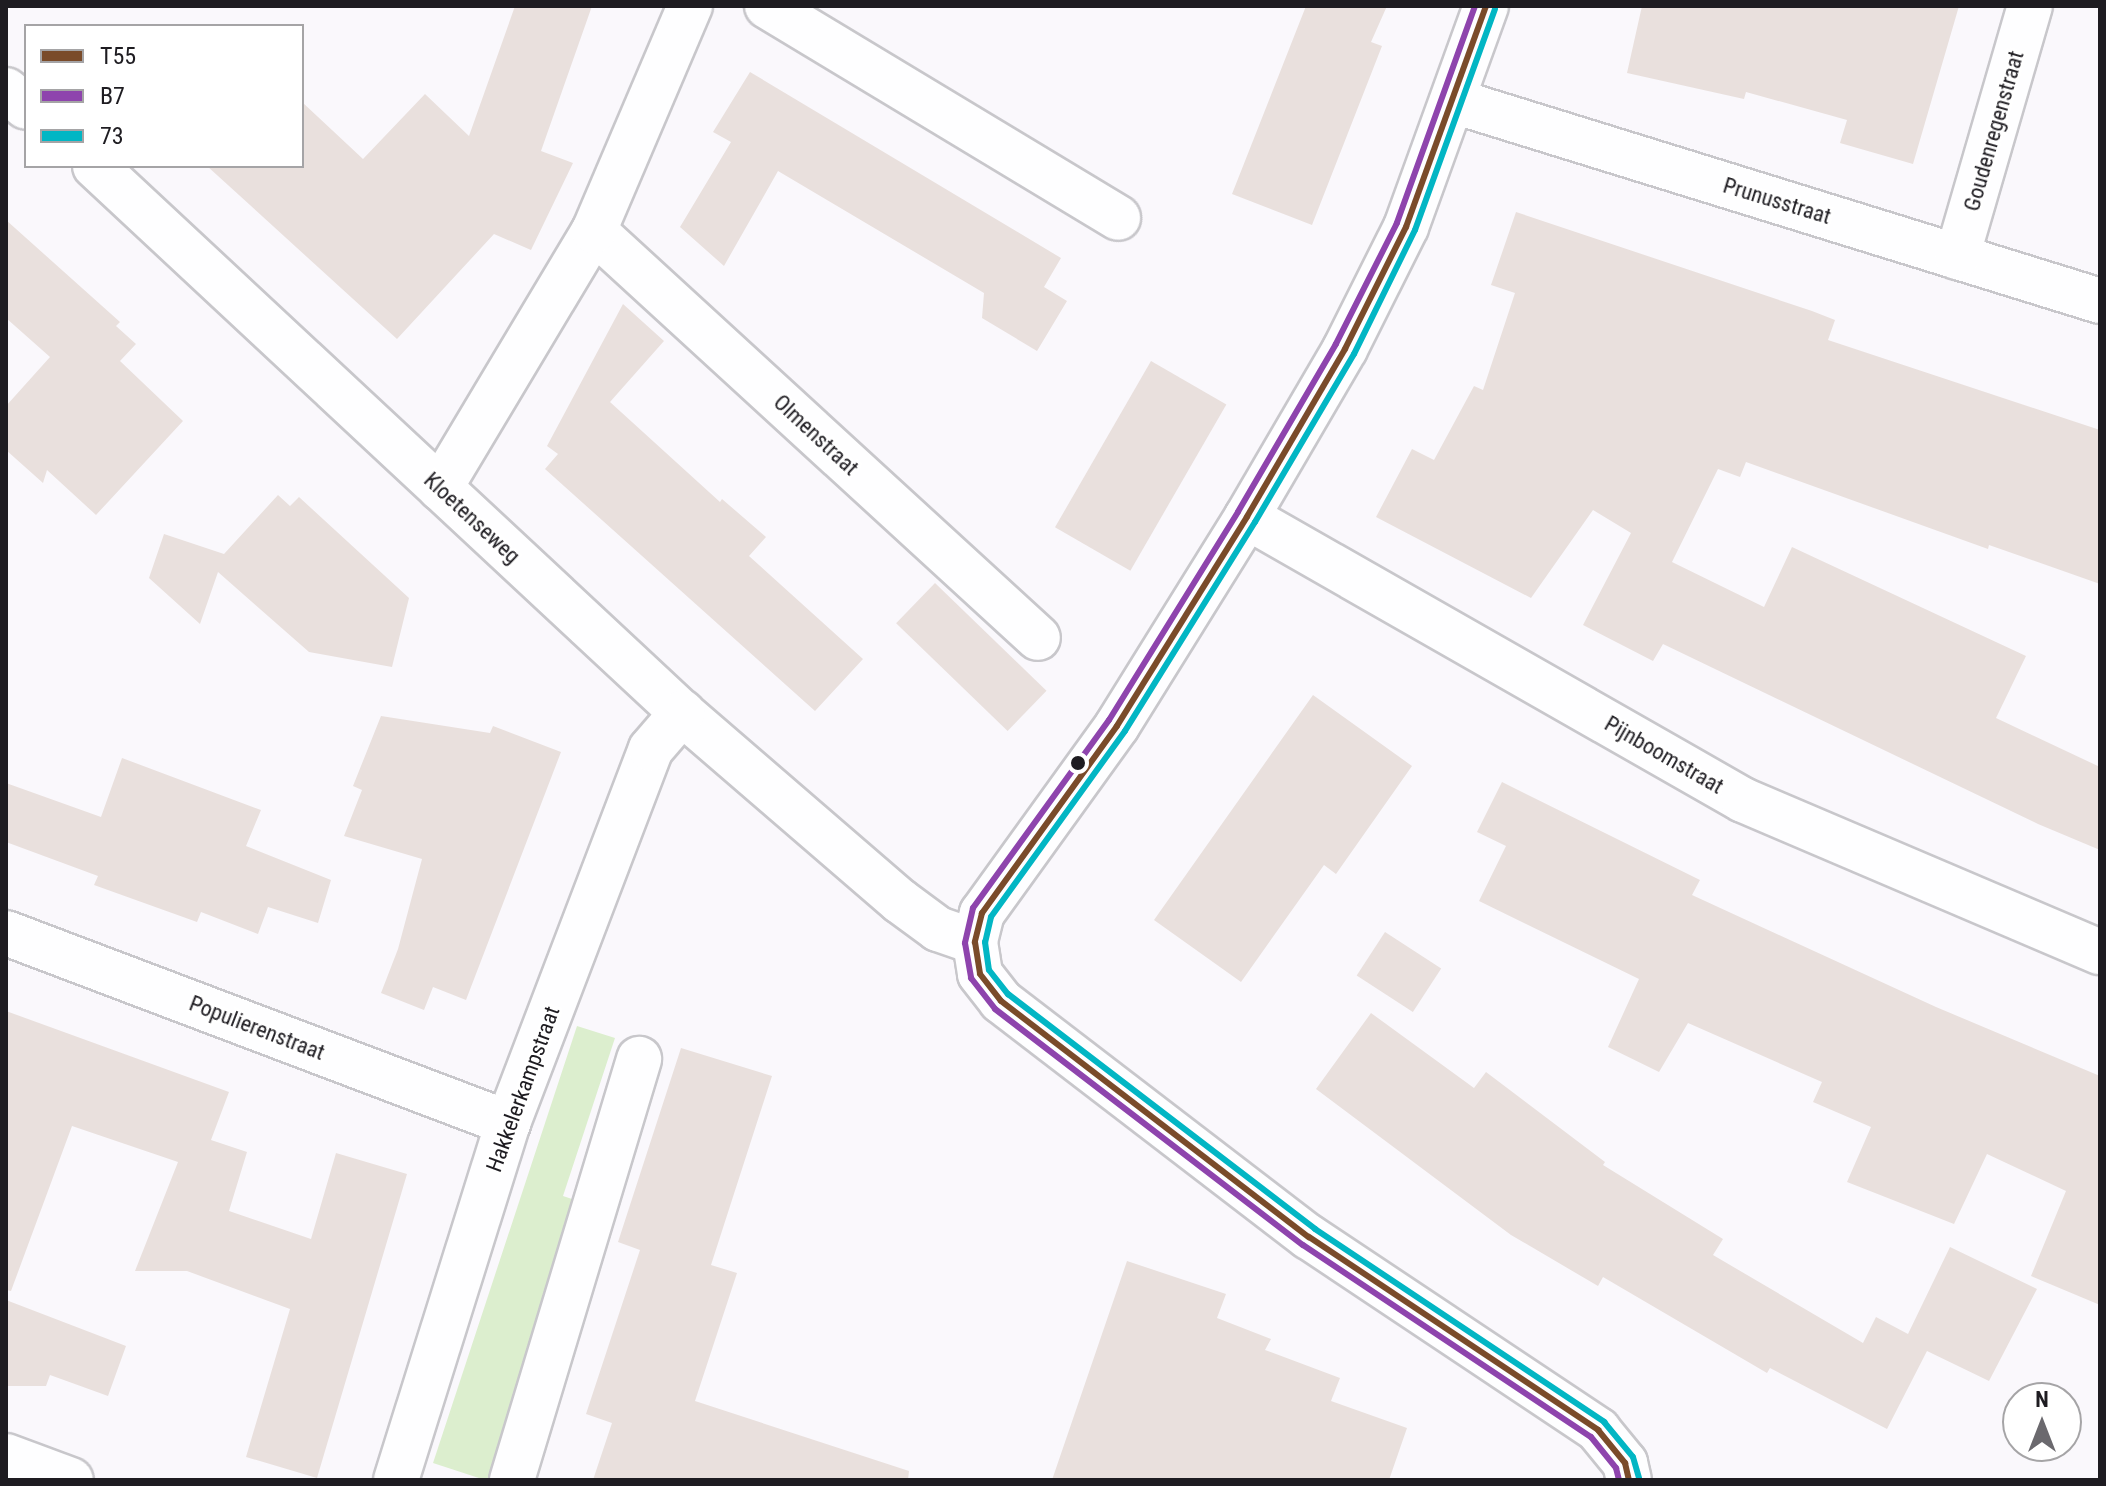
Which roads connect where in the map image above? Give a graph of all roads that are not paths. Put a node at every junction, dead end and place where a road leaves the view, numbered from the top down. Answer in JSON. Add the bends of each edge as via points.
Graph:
{"nodes":[{"id":1,"x":690,"y":6,"type":"edge"},
{"id":2,"x":767,"y":6,"type":"edge"},
{"id":3,"x":1486,"y":6,"type":"edge"},
{"id":4,"x":2030,"y":6,"type":"edge"},
{"id":5,"x":6,"y":90,"type":"edge"},
{"id":6,"x":1454,"y":101,"type":"junction"},
{"id":7,"x":24,"y":105,"type":"edge"},
{"id":8,"x":97,"y":168,"type":"edge"},
{"id":9,"x":1118,"y":218,"type":"dead end"},
{"id":10,"x":594,"y":231,"type":"junction"},
{"id":11,"x":1957,"y":257,"type":"junction"},
{"id":12,"x":2100,"y":301,"type":"edge"},
{"id":13,"x":440,"y":488,"type":"junction"},
{"id":14,"x":1247,"y":517,"type":"junction"},
{"id":15,"x":1038,"y":638,"type":"dead end"},
{"id":16,"x":682,"y":713,"type":"junction"},
{"id":17,"x":6,"y":933,"type":"edge"},
{"id":18,"x":975,"y":942,"type":"junction"},
{"id":19,"x":2100,"y":952,"type":"edge"},
{"id":20,"x":639,"y":1059,"type":"dead end"},
{"id":21,"x":508,"y":1123,"type":"junction"},
{"id":22,"x":6,"y":1456,"type":"edge"},
{"id":23,"x":71,"y":1480,"type":"edge"},
{"id":24,"x":396,"y":1480,"type":"edge"},
{"id":25,"x":512,"y":1480,"type":"edge"},
{"id":26,"x":1629,"y":1480,"type":"edge"}],
"edges":[{"from":1,"to":10,"type":"street"},
{"from":2,"to":9,"type":"street"},
{"from":3,"to":6,"type":"street"},
{"from":4,"to":11,"type":"street","name":"Goudenregenstraat"},
{"from":5,"to":7,"type":"street"},
{"from":6,"to":11,"type":"street","name":"Prunusstraat"},
{"from":6,"to":14,"type":"street","via":[[1406,227],[1345,349]]},
{"from":8,"to":13,"type":"street","name":"Kloetenseweg"},
{"from":10,"to":13,"type":"street"},
{"from":10,"to":15,"type":"street","name":"Olmenstraat"},
{"from":11,"to":12,"type":"street","name":"Prunusstraat"},
{"from":13,"to":16,"type":"street","name":"Kloetenseweg"},
{"from":14,"to":18,"type":"street","via":[[1117,726],[999,886],[982,913]]},
{"from":14,"to":19,"type":"street","name":"Pijnboomstraat","via":[[1743,800]]},
{"from":16,"to":18,"type":"street","name":"Kloetenseweg","via":[[900,901],[938,929]]},
{"from":16,"to":21,"type":"street","name":"Hakkelerkampstraat","via":[[651,749]]},
{"from":17,"to":21,"type":"street","name":"Populierenstraat"},
{"from":18,"to":26,"type":"street","via":[[980,974],[1001,1001],[1309,1237],[1598,1430],[1625,1463]]},
{"from":20,"to":25,"type":"street"},
{"from":21,"to":24,"type":"street","name":"Hakkelerkampstraat"},
{"from":22,"to":23,"type":"street"}]}
